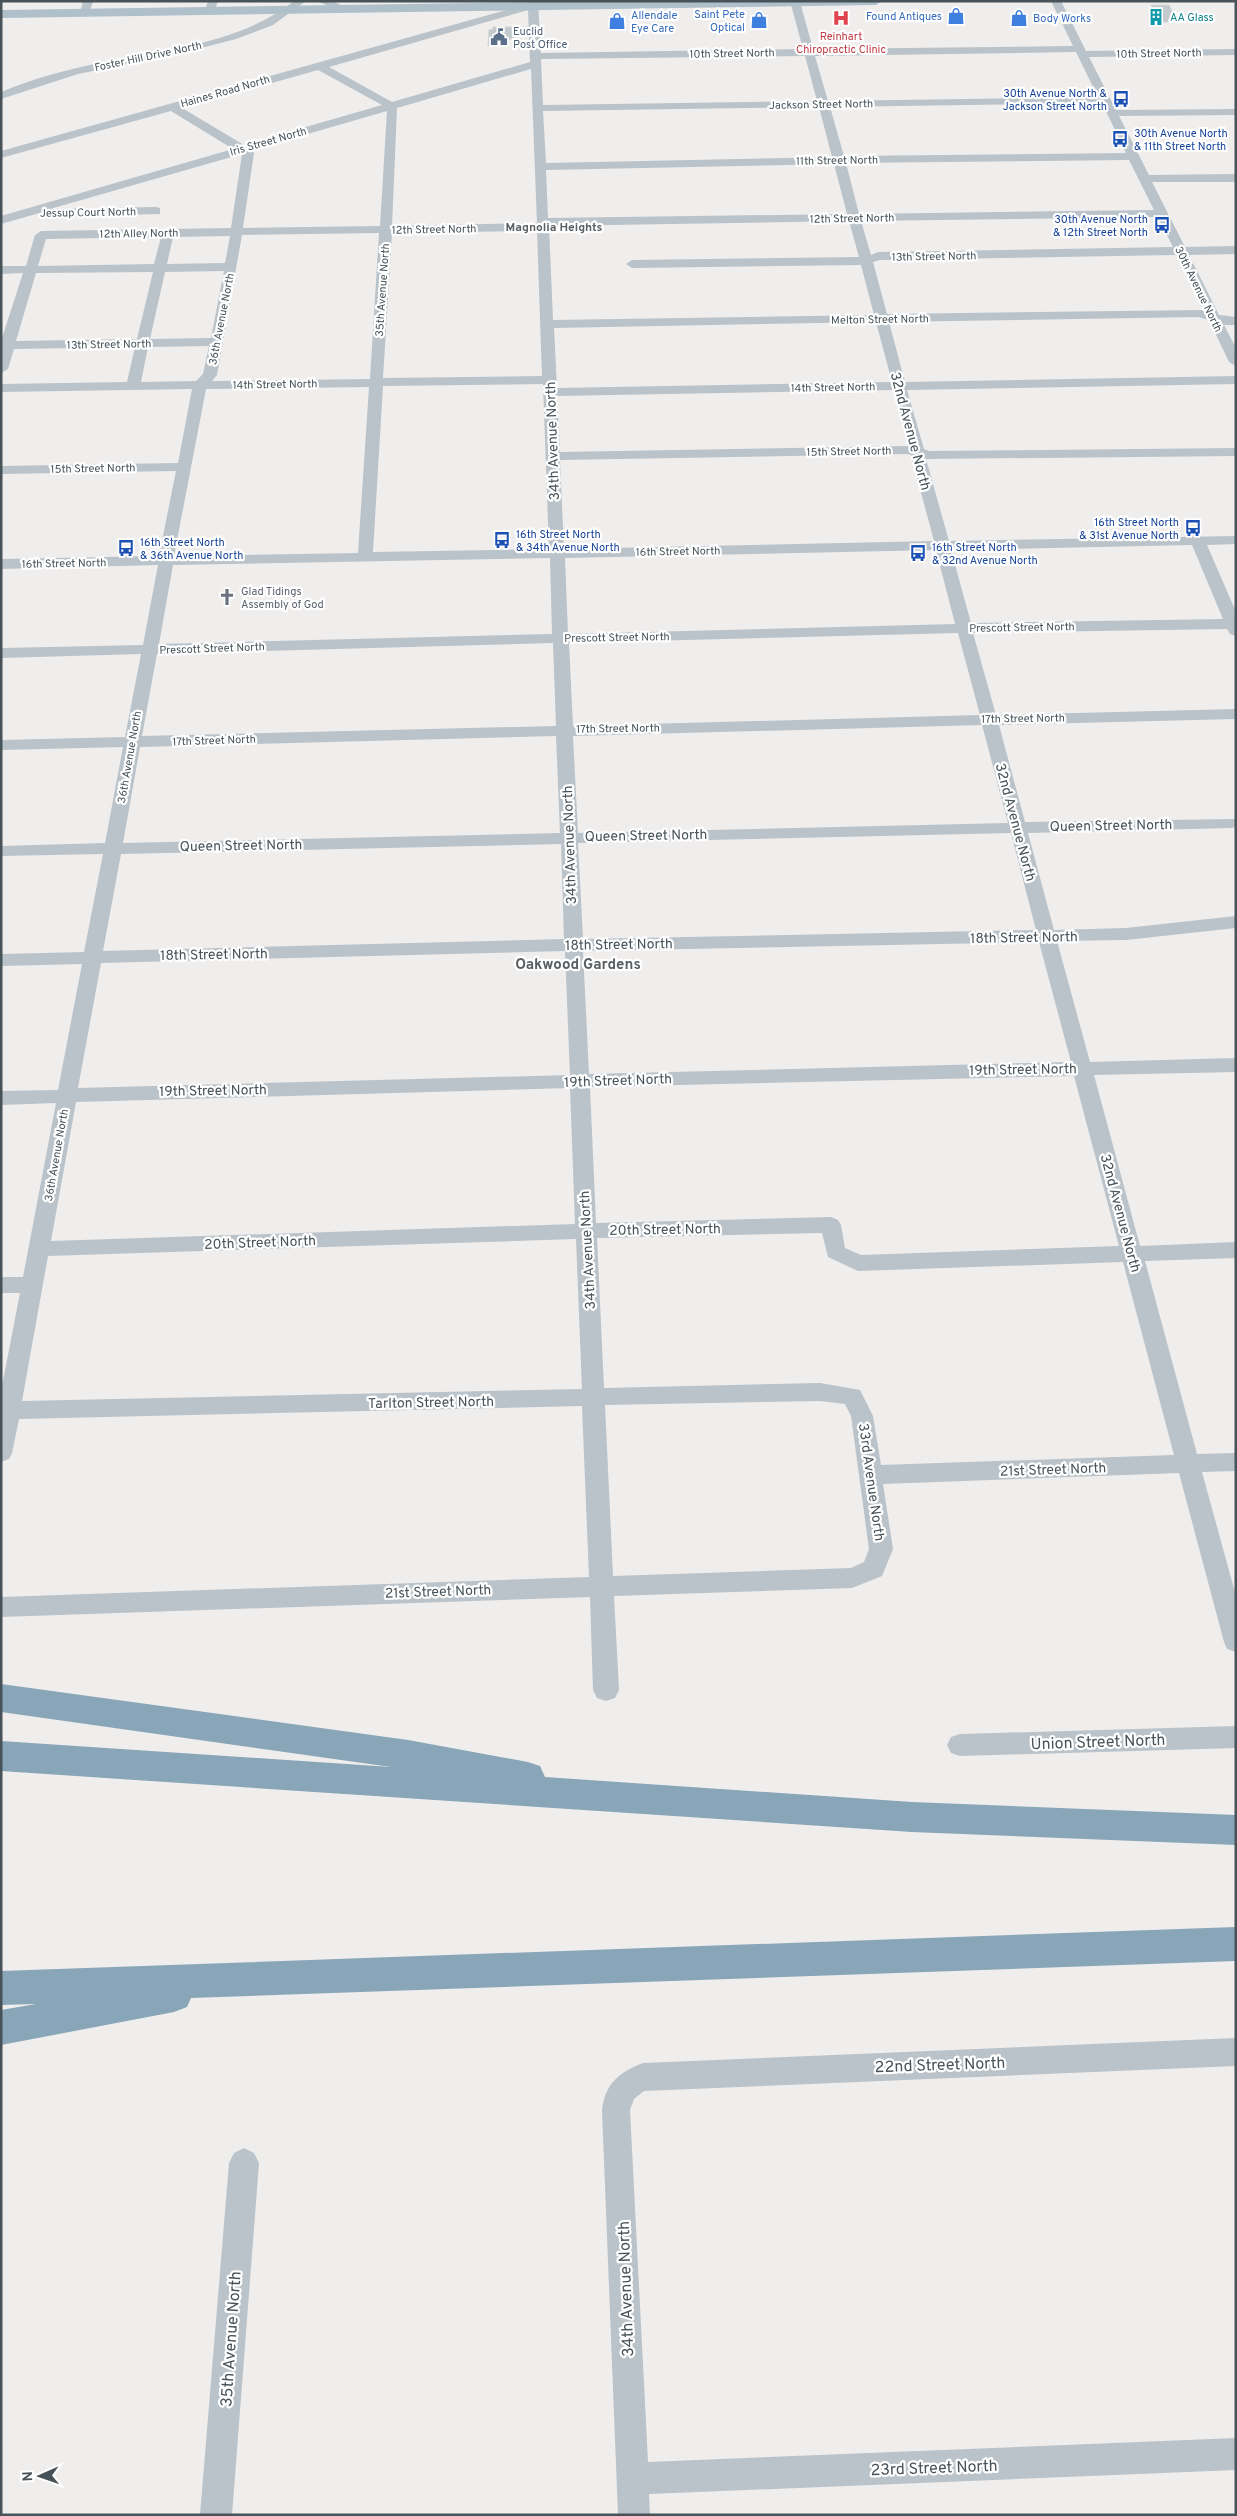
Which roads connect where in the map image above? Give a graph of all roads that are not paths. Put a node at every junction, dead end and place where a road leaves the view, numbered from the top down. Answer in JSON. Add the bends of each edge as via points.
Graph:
{"nodes":[{"id":1,"x":321,"y":1,"type":"edge"},
{"id":2,"x":840,"y":1,"type":"edge"},
{"id":3,"x":876,"y":1,"type":"edge"},
{"id":4,"x":1056,"y":1,"type":"edge"},
{"id":5,"x":741,"y":2,"type":"edge"},
{"id":6,"x":795,"y":2,"type":"edge"},
{"id":7,"x":653,"y":3,"type":"edge"},
{"id":8,"x":468,"y":4,"type":"edge"},
{"id":9,"x":533,"y":4,"type":"edge"},
{"id":10,"x":296,"y":5,"type":"edge"},
{"id":11,"x":212,"y":6,"type":"edge"},
{"id":12,"x":86,"y":7,"type":"edge"},
{"id":13,"x":344,"y":9,"type":"junction"},
{"id":14,"x":1,"y":14,"type":"edge"},
{"id":15,"x":448,"y":31,"type":"junction"},
{"id":16,"x":1081,"y":51,"type":"junction"},
{"id":17,"x":809,"y":52,"type":"junction"},
{"id":18,"x":1236,"y":52,"type":"edge"},
{"id":19,"x":535,"y":60,"type":"junction"},
{"id":20,"x":318,"y":65,"type":"junction"},
{"id":21,"x":1,"y":96,"type":"edge"},
{"id":22,"x":1106,"y":100,"type":"junction"},
{"id":23,"x":823,"y":104,"type":"junction"},
{"id":24,"x":171,"y":106,"type":"junction"},
{"id":25,"x":391,"y":106,"type":"junction"},
{"id":26,"x":537,"y":108,"type":"junction"},
{"id":27,"x":1236,"y":112,"type":"edge"},
{"id":28,"x":1112,"y":114,"type":"junction"},
{"id":29,"x":243,"y":148,"type":"junction"},
{"id":30,"x":1,"y":155,"type":"edge"},
{"id":31,"x":1134,"y":156,"type":"junction"},
{"id":32,"x":839,"y":160,"type":"junction"},
{"id":33,"x":540,"y":167,"type":"junction"},
{"id":34,"x":1236,"y":178,"type":"edge"},
{"id":35,"x":1145,"y":179,"type":"junction"},
{"id":36,"x":156,"y":211,"type":"dead end"},
{"id":37,"x":1162,"y":213,"type":"junction"},
{"id":38,"x":21,"y":214,"type":"junction"},
{"id":39,"x":855,"y":218,"type":"junction"},
{"id":40,"x":1,"y":220,"type":"edge"},
{"id":41,"x":542,"y":225,"type":"junction"},
{"id":42,"x":386,"y":230,"type":"junction"},
{"id":43,"x":237,"y":231,"type":"junction"},
{"id":44,"x":168,"y":232,"type":"junction"},
{"id":45,"x":1236,"y":250,"type":"edge"},
{"id":46,"x":1181,"y":251,"type":"junction"},
{"id":47,"x":866,"y":261,"type":"junction"},
{"id":48,"x":632,"y":264,"type":"dead end"},
{"id":49,"x":231,"y":267,"type":"junction"},
{"id":50,"x":160,"y":268,"type":"junction"},
{"id":51,"x":1,"y":270,"type":"edge"},
{"id":52,"x":31,"y":270,"type":"junction"},
{"id":53,"x":1212,"y":315,"type":"junction"},
{"id":54,"x":881,"y":319,"type":"junction"},
{"id":55,"x":1236,"y":321,"type":"edge"},
{"id":56,"x":546,"y":324,"type":"junction"},
{"id":57,"x":216,"y":342,"type":"junction"},
{"id":58,"x":144,"y":343,"type":"junction"},
{"id":59,"x":5,"y":345,"type":"edge"},
{"id":60,"x":1236,"y":362,"type":"edge"},
{"id":61,"x":1,"y":369,"type":"edge"},
{"id":62,"x":1236,"y":380,"type":"edge"},
{"id":63,"x":376,"y":383,"type":"junction"},
{"id":64,"x":200,"y":385,"type":"junction"},
{"id":65,"x":133,"y":386,"type":"junction"},
{"id":66,"x":549,"y":386,"type":"junction"},
{"id":67,"x":898,"y":386,"type":"junction"},
{"id":68,"x":1,"y":388,"type":"edge"},
{"id":69,"x":916,"y":452,"type":"junction"},
{"id":70,"x":1236,"y":452,"type":"edge"},
{"id":71,"x":552,"y":456,"type":"junction"},
{"id":72,"x":184,"y":467,"type":"junction"},
{"id":73,"x":1,"y":470,"type":"edge"},
{"id":74,"x":1236,"y":540,"type":"edge"},
{"id":75,"x":1198,"y":541,"type":"junction"},
{"id":76,"x":942,"y":546,"type":"junction"},
{"id":77,"x":556,"y":554,"type":"junction"},
{"id":78,"x":365,"y":557,"type":"junction"},
{"id":79,"x":166,"y":561,"type":"junction"},
{"id":80,"x":1,"y":564,"type":"edge"},
{"id":81,"x":964,"y":628,"type":"junction"},
{"id":82,"x":1234,"y":628,"type":"edge"},
{"id":83,"x":560,"y":638,"type":"junction"},
{"id":84,"x":149,"y":650,"type":"junction"},
{"id":85,"x":1,"y":653,"type":"edge"},
{"id":86,"x":1236,"y":714,"type":"edge"},
{"id":87,"x":989,"y":719,"type":"junction"},
{"id":88,"x":564,"y":730,"type":"junction"},
{"id":89,"x":132,"y":743,"type":"junction"},
{"id":90,"x":1,"y":745,"type":"edge"},
{"id":91,"x":1231,"y":823,"type":"dead end"},
{"id":92,"x":1017,"y":827,"type":"junction"},
{"id":93,"x":569,"y":836,"type":"junction"},
{"id":94,"x":113,"y":848,"type":"junction"},
{"id":95,"x":1,"y":851,"type":"edge"},
{"id":96,"x":1236,"y":922,"type":"edge"},
{"id":97,"x":1047,"y":936,"type":"junction"},
{"id":98,"x":574,"y":945,"type":"junction"},
{"id":99,"x":93,"y":957,"type":"junction"},
{"id":100,"x":1,"y":960,"type":"edge"},
{"id":101,"x":1236,"y":1065,"type":"edge"},
{"id":102,"x":1082,"y":1068,"type":"junction"},
{"id":103,"x":580,"y":1081,"type":"junction"},
{"id":104,"x":67,"y":1096,"type":"junction"},
{"id":105,"x":1,"y":1098,"type":"edge"},
{"id":106,"x":586,"y":1231,"type":"junction"},
{"id":107,"x":39,"y":1249,"type":"junction"},
{"id":108,"x":1236,"y":1250,"type":"edge"},
{"id":109,"x":1131,"y":1253,"type":"junction"},
{"id":110,"x":1,"y":1285,"type":"edge"},
{"id":111,"x":32,"y":1285,"type":"junction"},
{"id":112,"x":852,"y":1396,"type":"joint"},
{"id":113,"x":594,"y":1398,"type":"junction"},
{"id":114,"x":9,"y":1410,"type":"junction"},
{"id":115,"x":1,"y":1453,"type":"edge"},
{"id":116,"x":1236,"y":1462,"type":"edge"},
{"id":117,"x":1188,"y":1464,"type":"junction"},
{"id":118,"x":870,"y":1476,"type":"junction"},
{"id":119,"x":874,"y":1569,"type":"joint"},
{"id":120,"x":602,"y":1585,"type":"junction"},
{"id":121,"x":1,"y":1607,"type":"edge"},
{"id":122,"x":1236,"y":1642,"type":"edge"},
{"id":123,"x":606,"y":1690,"type":"dead end"},
{"id":124,"x":1,"y":1698,"type":"edge"},
{"id":125,"x":1236,"y":1737,"type":"edge"},
{"id":126,"x":960,"y":1745,"type":"dead end"},
{"id":127,"x":1,"y":1756,"type":"edge"},
{"id":128,"x":702,"y":1804,"type":"junction"},
{"id":129,"x":1236,"y":1830,"type":"edge"},
{"id":130,"x":1236,"y":1944,"type":"edge"},
{"id":131,"x":260,"y":1979,"type":"junction"},
{"id":132,"x":1,"y":1988,"type":"edge"},
{"id":133,"x":1,"y":2028,"type":"edge"},
{"id":134,"x":1236,"y":2052,"type":"edge"},
{"id":135,"x":643,"y":2077,"type":"joint"},
{"id":136,"x":244,"y":2163,"type":"dead end"},
{"id":137,"x":1236,"y":2454,"type":"edge"},
{"id":138,"x":633,"y":2479,"type":"junction"},
{"id":139,"x":216,"y":2515,"type":"edge"},
{"id":140,"x":634,"y":2515,"type":"edge"}],
"edges":[{"from":1,"to":13,"type":"street"},
{"from":2,"to":3,"type":"main road"},
{"from":2,"to":6,"type":"main road"},
{"from":4,"to":16,"type":"street","name":"30th Avenue North"},
{"from":5,"to":6,"type":"main road"},
{"from":5,"to":7,"type":"main road"},
{"from":6,"to":17,"type":"street","name":"32nd Avenue North"},
{"from":7,"to":9,"type":"main road"},
{"from":8,"to":9,"type":"main road"},
{"from":8,"to":13,"type":"main road"},
{"from":8,"to":15,"type":"street","name":"Haines Road North","via":[[474,15],[469,22]]},
{"from":9,"to":15,"type":"street","name":"Haines Road North"},
{"from":9,"to":19,"type":"street","name":"34th Avenue North"},
{"from":10,"to":11,"type":"main road"},
{"from":10,"to":13,"type":"main road"},
{"from":10,"to":21,"type":"street","name":"Foster Hill Drive North","via":[[276,19],[228,38],[75,72]]},
{"from":11,"to":12,"type":"main road"},
{"from":12,"to":14,"type":"main road"},
{"from":15,"to":20,"type":"street","name":"Haines Road North"},
{"from":16,"to":17,"type":"street","name":"10th Street North"},
{"from":16,"to":18,"type":"street","name":"10th Street North"},
{"from":16,"to":22,"type":"street","name":"30th Avenue North"},
{"from":17,"to":19,"type":"street","name":"10th Street North"},
{"from":17,"to":23,"type":"street","name":"32nd Avenue North"},
{"from":19,"to":25,"type":"street","name":"Iris Street North"},
{"from":19,"to":26,"type":"street","name":"34th Avenue North"},
{"from":20,"to":24,"type":"street","name":"Haines Road North"},
{"from":20,"to":25,"type":"street"},
{"from":22,"to":23,"type":"street","name":"Jackson Street North"},
{"from":22,"to":28,"type":"street","name":"30th Avenue North"},
{"from":23,"to":26,"type":"street","name":"Jackson Street North"},
{"from":23,"to":32,"type":"street","name":"32nd Avenue North"},
{"from":24,"to":29,"type":"street"},
{"from":24,"to":30,"type":"street","name":"Haines Road North"},
{"from":25,"to":29,"type":"street","name":"Iris Street North"},
{"from":25,"to":42,"type":"street","name":"35th Avenue North"},
{"from":26,"to":33,"type":"street","name":"34th Avenue North"},
{"from":27,"to":28,"type":"street"},
{"from":28,"to":31,"type":"street","name":"30th Avenue North"},
{"from":29,"to":38,"type":"street","name":"Iris Street North"},
{"from":29,"to":43,"type":"street","name":"36th Avenue North","via":[[248,153]]},
{"from":31,"to":32,"type":"street","name":"11th Street North"},
{"from":31,"to":35,"type":"street","name":"30th Avenue North"},
{"from":32,"to":33,"type":"street","name":"11th Street North"},
{"from":32,"to":39,"type":"street","name":"32nd Avenue North"},
{"from":33,"to":41,"type":"street","name":"34th Avenue North"},
{"from":34,"to":35,"type":"street"},
{"from":35,"to":37,"type":"street","name":"30th Avenue North"},
{"from":36,"to":38,"type":"street","name":"Jessup Court North"},
{"from":37,"to":39,"type":"street","name":"12th Street North"},
{"from":37,"to":46,"type":"street","name":"30th Avenue North"},
{"from":38,"to":40,"type":"street","name":"Iris Street North"},
{"from":39,"to":41,"type":"street","name":"12th Street North"},
{"from":39,"to":47,"type":"street","name":"32nd Avenue North"},
{"from":41,"to":42,"type":"street","name":"12th Street North"},
{"from":41,"to":56,"type":"street","name":"34th Avenue North"},
{"from":42,"to":43,"type":"street","name":"12th Street North"},
{"from":42,"to":63,"type":"street","name":"35th Avenue North"},
{"from":43,"to":44,"type":"street","name":"12th Alley North"},
{"from":43,"to":49,"type":"street","name":"36th Avenue North"},
{"from":44,"to":50,"type":"street"},
{"from":44,"to":52,"type":"street","name":"12th Alley North","via":[[41,235]]},
{"from":45,"to":46,"type":"street","name":"13th Street North"},
{"from":46,"to":47,"type":"street","name":"13th Street North","via":[[878,256]]},
{"from":46,"to":53,"type":"street","name":"30th Avenue North"},
{"from":47,"to":48,"type":"street","name":"13th Street North"},
{"from":47,"to":54,"type":"street","name":"32nd Avenue North"},
{"from":49,"to":50,"type":"street"},
{"from":49,"to":57,"type":"street","name":"36th Avenue North"},
{"from":50,"to":52,"type":"street"},
{"from":50,"to":58,"type":"street"},
{"from":51,"to":52,"type":"street"},
{"from":52,"to":59,"type":"street"},
{"from":53,"to":54,"type":"street","name":"Melton Street North"},
{"from":53,"to":55,"type":"street","via":[[1228,322]]},
{"from":53,"to":60,"type":"street","name":"30th Avenue North"},
{"from":54,"to":56,"type":"street","name":"Melton Street North"},
{"from":54,"to":67,"type":"street","name":"32nd Avenue North"},
{"from":56,"to":66,"type":"street","name":"34th Avenue North"},
{"from":57,"to":58,"type":"street","name":"13th Street North"},
{"from":57,"to":64,"type":"street","name":"36th Avenue North","via":[[210,375]]},
{"from":58,"to":59,"type":"street","name":"13th Street North"},
{"from":58,"to":65,"type":"street"},
{"from":59,"to":61,"type":"street"},
{"from":62,"to":67,"type":"street","name":"14th Street North"},
{"from":63,"to":64,"type":"street","name":"14th Street North"},
{"from":63,"to":66,"type":"street","name":"14th Street North"},
{"from":63,"to":78,"type":"street","name":"35th Avenue North"},
{"from":64,"to":65,"type":"street","name":"14th Street North"},
{"from":64,"to":72,"type":"street","name":"36th Avenue North"},
{"from":65,"to":68,"type":"street","name":"14th Street North"},
{"from":66,"to":67,"type":"street","name":"14th Street North"},
{"from":66,"to":71,"type":"street","name":"34th Avenue North"},
{"from":67,"to":69,"type":"street","name":"32nd Avenue North"},
{"from":69,"to":70,"type":"street","name":"15th Street North","via":[[929,455]]},
{"from":69,"to":71,"type":"street","name":"15th Street North"},
{"from":69,"to":76,"type":"street","name":"32nd Avenue North"},
{"from":71,"to":77,"type":"street","name":"34th Avenue North"},
{"from":72,"to":73,"type":"street","name":"15th Street North"},
{"from":72,"to":79,"type":"street","name":"36th Avenue North"},
{"from":74,"to":75,"type":"street","name":"16th Street North"},
{"from":75,"to":76,"type":"street","name":"16th Street North"},
{"from":75,"to":82,"type":"street"},
{"from":76,"to":77,"type":"street","name":"16th Street North"},
{"from":76,"to":81,"type":"street","name":"32nd Avenue North"},
{"from":77,"to":78,"type":"street","name":"16th Street North"},
{"from":77,"to":83,"type":"street","name":"34th Avenue North"},
{"from":78,"to":79,"type":"street","name":"16th Street North"},
{"from":79,"to":80,"type":"street","name":"16th Street North"},
{"from":79,"to":84,"type":"street","name":"36th Avenue North"},
{"from":81,"to":82,"type":"street","name":"Prescott Street North"},
{"from":81,"to":83,"type":"street","name":"Prescott Street North"},
{"from":81,"to":87,"type":"street","name":"32nd Avenue North"},
{"from":83,"to":84,"type":"street","name":"Prescott Street North"},
{"from":83,"to":88,"type":"street","name":"34th Avenue North"},
{"from":84,"to":85,"type":"street","name":"Prescott Street North"},
{"from":84,"to":89,"type":"street","name":"36th Avenue North"},
{"from":86,"to":87,"type":"street","name":"17th Street North"},
{"from":87,"to":88,"type":"street","name":"17th Street North"},
{"from":87,"to":92,"type":"street","name":"32nd Avenue North"},
{"from":88,"to":89,"type":"street","name":"17th Street North"},
{"from":88,"to":93,"type":"street","name":"34th Avenue North"},
{"from":89,"to":90,"type":"street","name":"17th Street North"},
{"from":89,"to":94,"type":"street","name":"36th Avenue North"},
{"from":91,"to":92,"type":"street","name":"Queen Street North"},
{"from":92,"to":93,"type":"street","name":"Queen Street North"},
{"from":92,"to":97,"type":"street","name":"32nd Avenue North"},
{"from":93,"to":94,"type":"street","name":"Queen Street North"},
{"from":93,"to":98,"type":"street","name":"34th Avenue North"},
{"from":94,"to":95,"type":"street","name":"Queen Street North"},
{"from":94,"to":99,"type":"street","name":"36th Avenue North"},
{"from":96,"to":97,"type":"street","name":"18th Street North","via":[[1126,934]]},
{"from":97,"to":98,"type":"street","name":"18th Street North"},
{"from":97,"to":102,"type":"street","name":"32nd Avenue North"},
{"from":98,"to":99,"type":"street","name":"18th Street North"},
{"from":98,"to":103,"type":"street","name":"34th Avenue North"},
{"from":99,"to":100,"type":"street","name":"18th Street North"},
{"from":99,"to":104,"type":"street","name":"36th Avenue North"},
{"from":101,"to":102,"type":"street","name":"19th Street North"},
{"from":102,"to":103,"type":"street","name":"19th Street North"},
{"from":102,"to":109,"type":"street","name":"32nd Avenue North"},
{"from":103,"to":104,"type":"street","name":"19th Street North"},
{"from":103,"to":106,"type":"street","name":"34th Avenue North"},
{"from":104,"to":105,"type":"street","name":"19th Street North"},
{"from":104,"to":107,"type":"street","name":"36th Avenue North"},
{"from":106,"to":107,"type":"street","name":"20th Street North"},
{"from":106,"to":109,"type":"street","name":"20th Street North","via":[[831,1226],[835,1252],[858,1263]]},
{"from":106,"to":113,"type":"street","name":"34th Avenue North"},
{"from":107,"to":111,"type":"street","name":"36th Avenue North"},
{"from":108,"to":109,"type":"street","name":"20th Street North"},
{"from":109,"to":117,"type":"street","name":"32nd Avenue North"},
{"from":110,"to":111,"type":"street"},
{"from":111,"to":114,"type":"street","name":"36th Avenue North"},
{"from":112,"to":113,"type":"street","name":"Tarlton Street North","via":[[820,1392]]},
{"from":112,"to":118,"type":"street","name":"33rd Avenue North","via":[[862,1416]]},
{"from":113,"to":114,"type":"street","name":"Tarlton Street North"},
{"from":113,"to":120,"type":"street","name":"34th Avenue North"},
{"from":114,"to":115,"type":"street","name":"36th Avenue North"},
{"from":116,"to":117,"type":"street","name":"21st Street North"},
{"from":117,"to":118,"type":"street","name":"21st Street North"},
{"from":117,"to":122,"type":"street","name":"32nd Avenue North"},
{"from":118,"to":119,"type":"street","name":"33rd Avenue North","via":[[881,1549]]},
{"from":119,"to":120,"type":"street","name":"21st Street North","via":[[852,1578]]},
{"from":120,"to":121,"type":"street","name":"21st Street North"},
{"from":120,"to":123,"type":"street","name":"34th Avenue North"},
{"from":124,"to":128,"type":"highway","via":[[399,1754]]},
{"from":125,"to":126,"type":"street","name":"Union Street North"},
{"from":127,"to":128,"type":"highway"},
{"from":128,"to":129,"type":"highway","via":[[912,1817]]},
{"from":130,"to":131,"type":"highway"},
{"from":131,"to":132,"type":"highway"},
{"from":131,"to":133,"type":"highway"},
{"from":134,"to":135,"type":"street","name":"22nd Street North"},
{"from":135,"to":138,"type":"street","name":"34th Avenue North","via":[[629,2083],[621,2093],[616,2110]]},
{"from":136,"to":139,"type":"street","name":"35th Avenue North"},
{"from":137,"to":138,"type":"street","name":"23rd Street North"},
{"from":138,"to":140,"type":"street","name":"34th Avenue North"}]}
